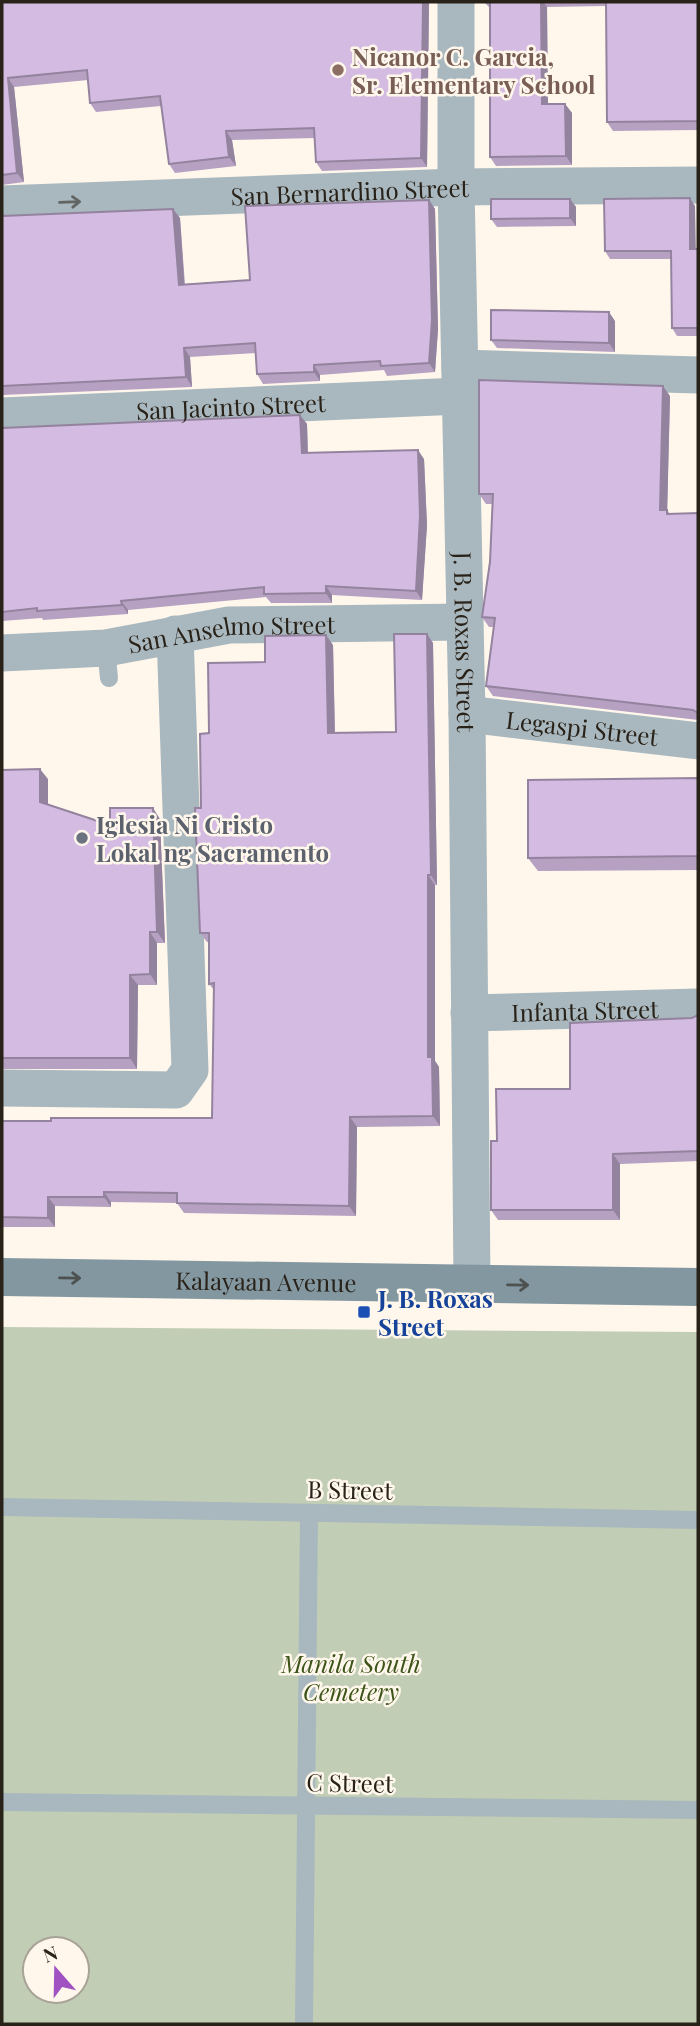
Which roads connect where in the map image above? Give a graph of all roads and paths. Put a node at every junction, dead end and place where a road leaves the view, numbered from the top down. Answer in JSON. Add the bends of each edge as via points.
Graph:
{"nodes":[{"id":1,"x":456,"y":2,"type":"edge"},
{"id":2,"x":698,"y":186,"type":"edge"},
{"id":3,"x":456,"y":187,"type":"junction"},
{"id":4,"x":2,"y":204,"type":"edge"},
{"id":5,"x":698,"y":375,"type":"edge"},
{"id":6,"x":460,"y":382,"type":"junction"},
{"id":7,"x":2,"y":416,"type":"edge"},
{"id":8,"x":463,"y":622,"type":"junction"},
{"id":9,"x":175,"y":634,"type":"junction"},
{"id":10,"x":2,"y":653,"type":"edge"},
{"id":11,"x":467,"y":714,"type":"junction"},
{"id":12,"x":698,"y":741,"type":"edge"},
{"id":13,"x":698,"y":1007,"type":"edge"},
{"id":14,"x":469,"y":1013,"type":"junction"},
{"id":15,"x":2,"y":1088,"type":"edge"},
{"id":16,"x":2,"y":1277,"type":"edge"},
{"id":17,"x":472,"y":1284,"type":"junction"},
{"id":18,"x":698,"y":1287,"type":"edge"},
{"id":19,"x":2,"y":1507,"type":"edge"},
{"id":20,"x":309,"y":1513,"type":"junction"},
{"id":21,"x":698,"y":1520,"type":"edge"},
{"id":22,"x":2,"y":1802,"type":"edge"},
{"id":23,"x":306,"y":1806,"type":"junction"},
{"id":24,"x":698,"y":1810,"type":"edge"},
{"id":25,"x":304,"y":2024,"type":"edge"}],
"edges":[{"from":1,"to":3,"type":"street","name":"J. B. Roxas Street"},
{"from":2,"to":3,"type":"street","name":"San Bernardino Street"},
{"from":4,"to":3,"type":"street","name":"San Bernardino Street","one_way":true},
{"from":3,"to":6,"type":"street","name":"J. B. Roxas Street"},
{"from":5,"to":6,"type":"street","name":"San Jacinto Street"},
{"from":6,"to":7,"type":"street","name":"San Jacinto Street"},
{"from":6,"to":8,"type":"street","name":"J. B. Roxas Street"},
{"from":8,"to":9,"type":"street","name":"San Anselmo Street","via":[[229,625]]},
{"from":8,"to":11,"type":"street","name":"J. B. Roxas Street"},
{"from":9,"to":10,"type":"street","name":"San Anselmo Street","via":[[108,663]]},
{"from":9,"to":15,"type":"street","via":[[190,1070],[176,1090]]},
{"from":11,"to":12,"type":"street","name":"Legaspi Street"},
{"from":11,"to":14,"type":"street","name":"J. B. Roxas Street"},
{"from":13,"to":14,"type":"street","name":"Infanta Street"},
{"from":14,"to":17,"type":"street","name":"J. B. Roxas Street"},
{"from":16,"to":17,"type":"main road","name":"Kalayaan Avenue","one_way":true},
{"from":17,"to":18,"type":"main road","name":"Kalayaan Avenue","one_way":true},
{"from":19,"to":20,"type":"lane","name":"B Street"},
{"from":20,"to":21,"type":"lane","name":"B Street"},
{"from":20,"to":23,"type":"lane"},
{"from":22,"to":23,"type":"lane","name":"C Street"},
{"from":23,"to":24,"type":"lane","name":"C Street"},
{"from":23,"to":25,"type":"lane"}]}
